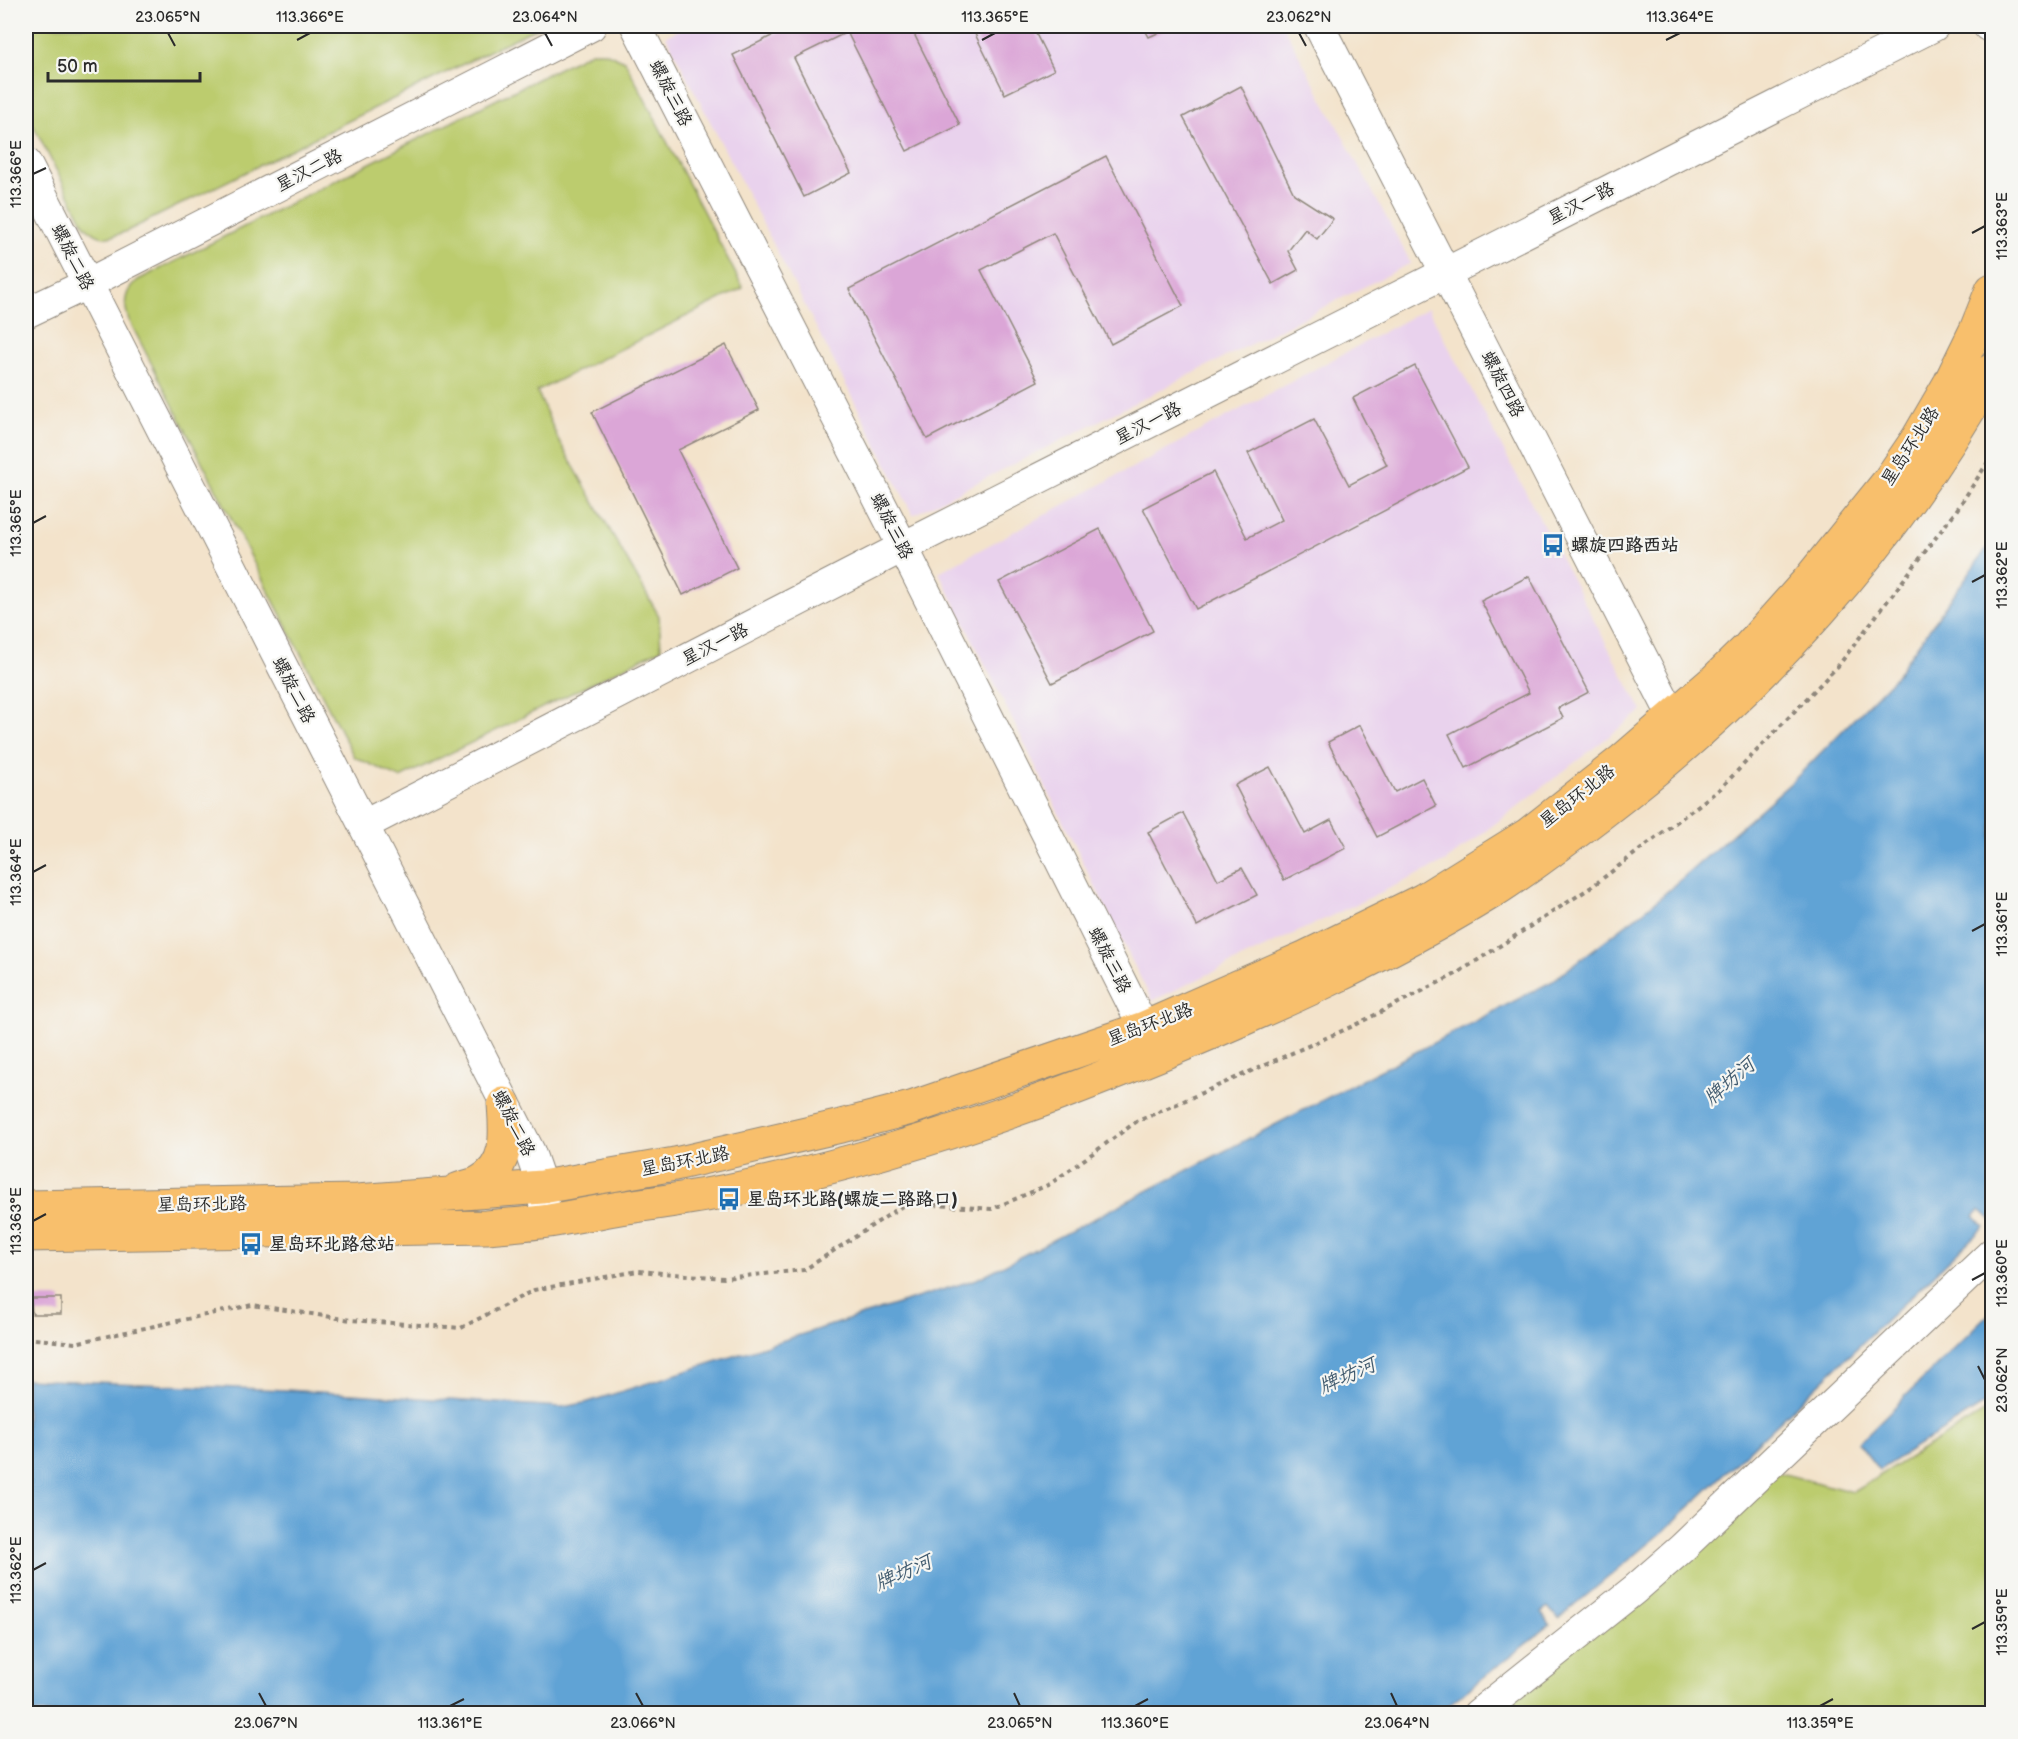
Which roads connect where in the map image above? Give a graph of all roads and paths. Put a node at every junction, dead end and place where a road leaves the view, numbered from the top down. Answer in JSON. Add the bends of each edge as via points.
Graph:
{"nodes":[{"id":1,"x":591,"y":26,"type":"edge"},
{"id":2,"x":636,"y":26,"type":"edge"},
{"id":3,"x":1319,"y":26,"type":"edge"},
{"id":4,"x":1934,"y":26,"type":"edge"},
{"id":5,"x":1988,"y":26,"type":"edge"},
{"id":6,"x":1992,"y":28,"type":"edge"},
{"id":7,"x":26,"y":164,"type":"edge"},
{"id":8,"x":1446,"y":272,"type":"junction"},
{"id":9,"x":87,"y":284,"type":"junction"},
{"id":10,"x":1992,"y":290,"type":"edge"},
{"id":11,"x":26,"y":313,"type":"edge"},
{"id":12,"x":1992,"y":370,"type":"edge"},
{"id":13,"x":903,"y":547,"type":"junction"},
{"id":14,"x":1682,"y":728,"type":"junction"},
{"id":15,"x":364,"y":825,"type":"junction"},
{"id":16,"x":1144,"y":1028,"type":"junction"},
{"id":17,"x":504,"y":1104,"type":"junction"},
{"id":18,"x":542,"y":1187,"type":"junction"},
{"id":19,"x":437,"y":1196,"type":"junction"},
{"id":20,"x":26,"y":1207,"type":"edge"},
{"id":21,"x":546,"y":1222,"type":"junction"},
{"id":22,"x":26,"y":1235,"type":"edge"},
{"id":23,"x":1992,"y":1253,"type":"edge"},
{"id":24,"x":1478,"y":1713,"type":"edge"}],
"edges":[{"from":1,"to":9,"type":"street","name":"星汉二路"},
{"from":2,"to":13,"type":"street","name":"螺旋三路"},
{"from":3,"to":8,"type":"street","name":"螺旋四路"},
{"from":4,"to":8,"type":"street","name":"星汉一路"},
{"from":5,"to":6,"type":"street"},
{"from":7,"to":9,"type":"street","name":"螺旋二路"},
{"from":8,"to":13,"type":"street","name":"星汉一路"},
{"from":8,"to":14,"type":"street","name":"螺旋四路"},
{"from":9,"to":11,"type":"street","name":"星汉二路"},
{"from":9,"to":15,"type":"street","name":"螺旋二路"},
{"from":10,"to":14,"type":"main road","name":"星岛环北路","via":[[1950,383],[1888,483],[1809,580],[1713,682]]},
{"from":12,"to":14,"type":"main road","name":"星岛环北路","via":[[1942,455],[1869,555],[1782,652]]},
{"from":13,"to":15,"type":"street","name":"星汉一路"},
{"from":13,"to":16,"type":"street","name":"螺旋三路"},
{"from":14,"to":16,"type":"main road","name":"星岛环北路","via":[[1623,760],[1529,834],[1423,900],[1306,957]]},
{"from":14,"to":21,"type":"main road","name":"星岛环北路","via":[[1612,805],[1493,891],[1321,985],[1195,1040],[998,1118],[868,1157],[724,1192]]},
{"from":15,"to":17,"type":"street","name":"螺旋二路"},
{"from":16,"to":18,"type":"main road","name":"星岛环北路","via":[[910,1108],[675,1164]]},
{"from":17,"to":18,"type":"street","name":"螺旋二路","via":[[530,1152]]},
{"from":17,"to":19,"type":"main road","via":[[507,1139],[491,1174],[479,1183]]},
{"from":18,"to":19,"type":"main road","name":"星岛环北路"},
{"from":18,"to":21,"type":"street","name":"螺旋二路"},
{"from":19,"to":20,"type":"main road","name":"星岛环北路"},
{"from":21,"to":22,"type":"main road","name":"星岛环北路","via":[[486,1227]]},
{"from":23,"to":24,"type":"street","via":[[1681,1549]]}]}
